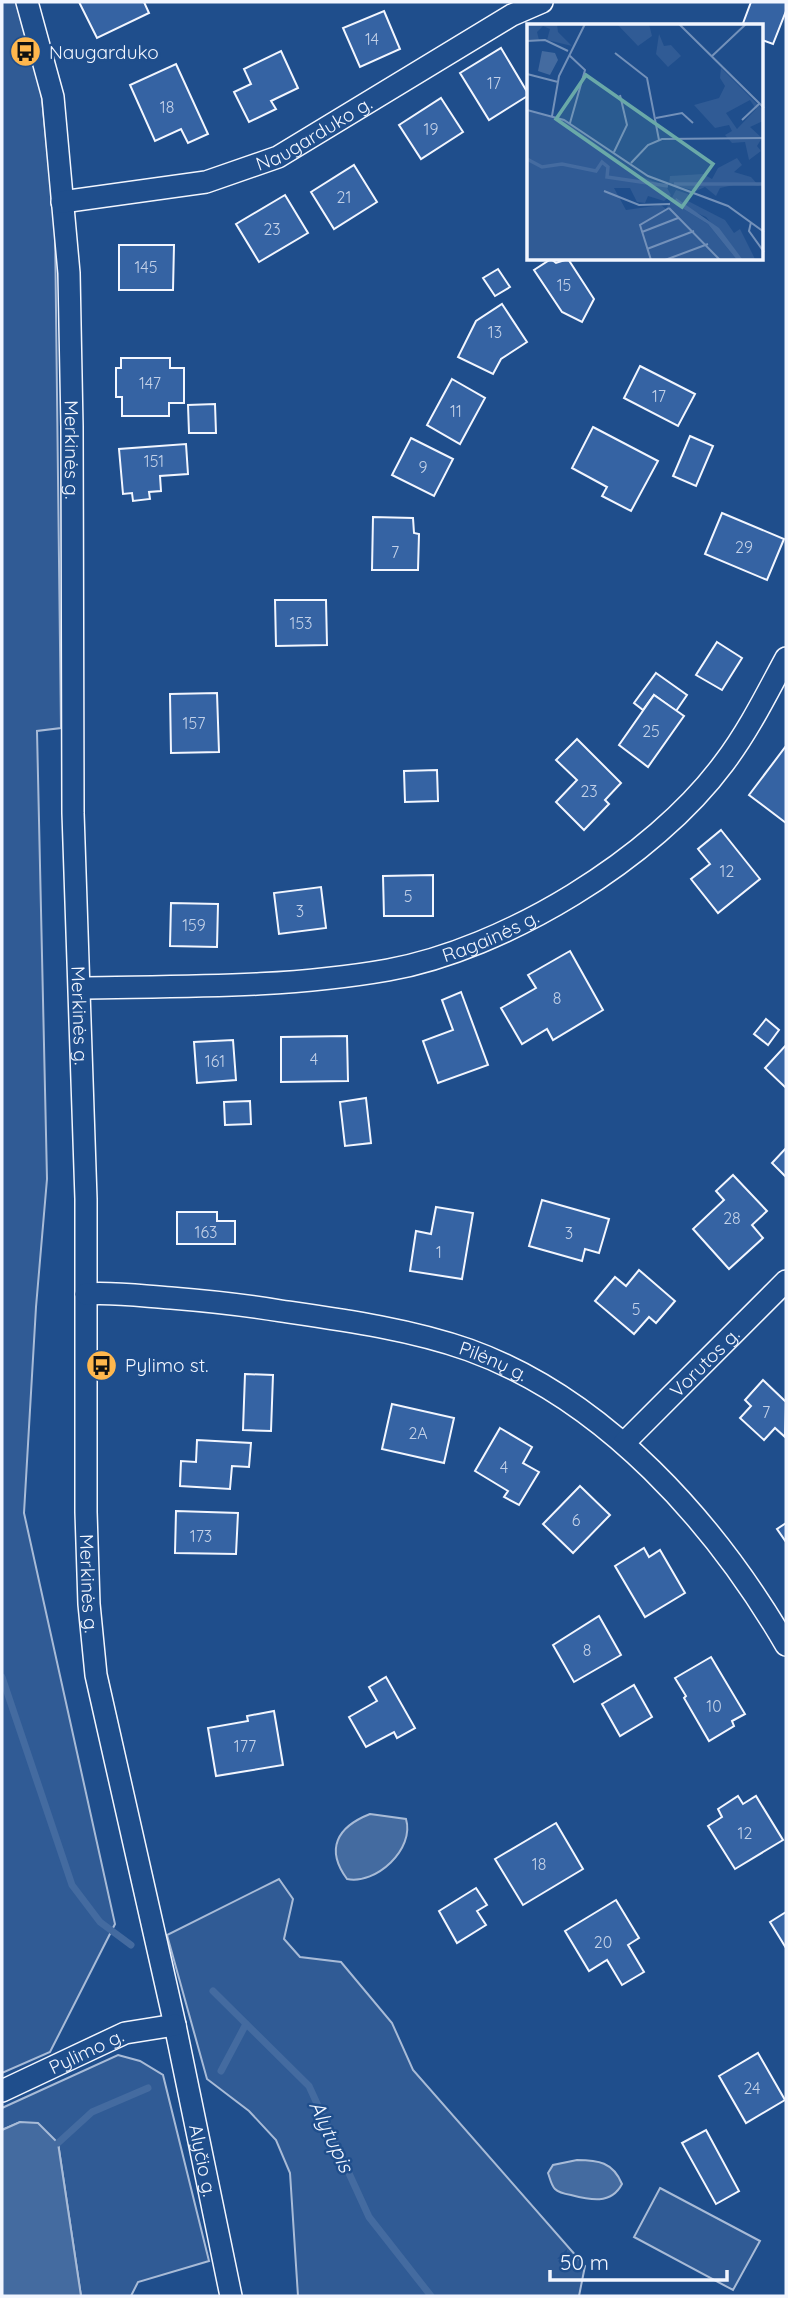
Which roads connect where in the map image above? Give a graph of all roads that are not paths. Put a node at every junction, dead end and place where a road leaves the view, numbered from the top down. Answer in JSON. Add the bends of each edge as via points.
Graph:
{"nodes":[{"id":1,"x":27,"y":2,"type":"edge"},
{"id":2,"x":542,"y":2,"type":"edge"},
{"id":3,"x":62,"y":202,"type":"junction"},
{"id":4,"x":786,"y":658,"type":"edge"},
{"id":5,"x":81,"y":988,"type":"junction"},
{"id":6,"x":786,"y":1281,"type":"edge"},
{"id":7,"x":86,"y":1294,"type":"junction"},
{"id":8,"x":624,"y":1443,"type":"junction"},
{"id":9,"x":786,"y":1645,"type":"edge"},
{"id":10,"x":174,"y":2025,"type":"junction"},
{"id":11,"x":2,"y":2091,"type":"edge"},
{"id":12,"x":231,"y":2296,"type":"edge"}],
"edges":[{"from":1,"to":3,"type":"street","name":"Merkinės g.","via":[[53,97]]},
{"from":2,"to":3,"type":"street","name":"Naugarduko g.","via":[[512,15],[278,158],[206,183]]},
{"from":3,"to":5,"type":"street","name":"Merkinės g.","via":[[69,301],[73,813]]},
{"from":4,"to":5,"type":"street","name":"Ragainės g.","via":[[724,764],[666,827],[602,875],[486,940],[431,960],[328,979]]},
{"from":5,"to":7,"type":"street","name":"Merkinės g."},
{"from":6,"to":8,"type":"street","name":"Vorutos g."},
{"from":7,"to":8,"type":"street","name":"Pilėnų g.","via":[[239,1304],[330,1318],[469,1350],[525,1376]]},
{"from":7,"to":10,"type":"street","name":"Merkinės g.","via":[[89,1604],[96,1675]]},
{"from":8,"to":9,"type":"street","name":"Pilėnų g.","via":[[723,1553]]},
{"from":10,"to":11,"type":"street","name":"Pylimo g.","via":[[125,2033]]},
{"from":10,"to":12,"type":"street","name":"Alyčio g."}]}
